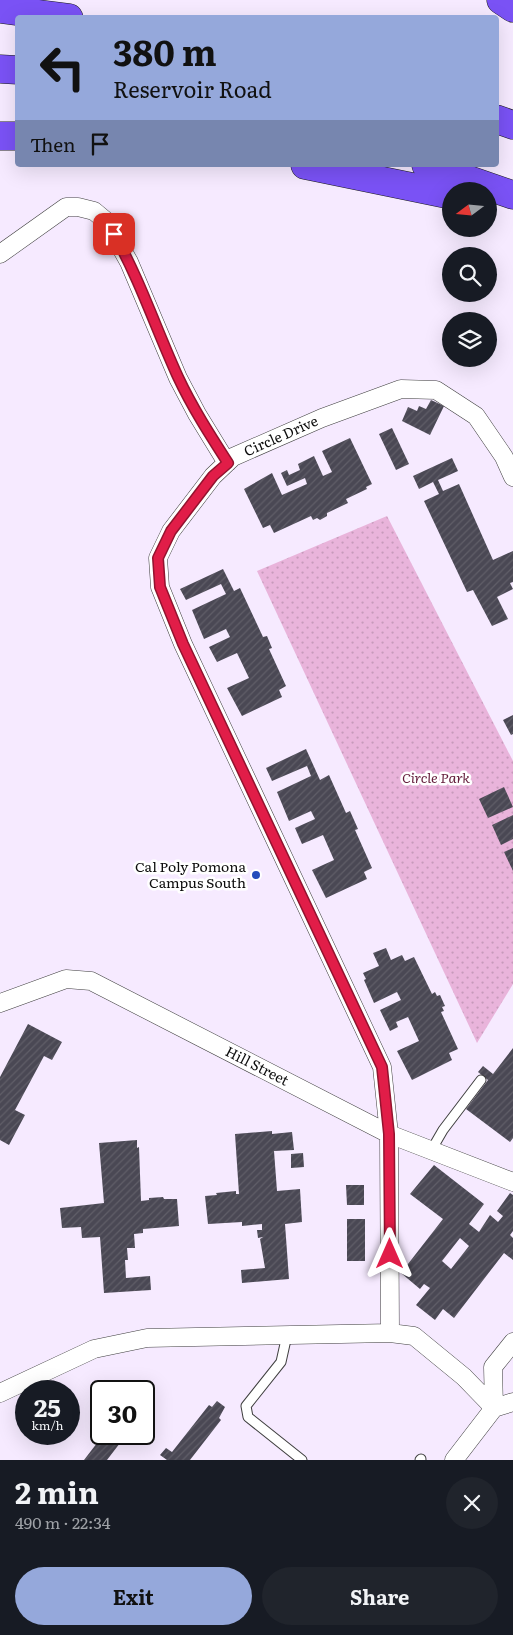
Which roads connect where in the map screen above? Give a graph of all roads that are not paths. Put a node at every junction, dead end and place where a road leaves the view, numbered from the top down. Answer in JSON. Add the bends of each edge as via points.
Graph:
{"nodes":[{"id":1,"x":501,"y":0,"type":"edge"},
{"id":2,"x":513,"y":8,"type":"edge"},
{"id":3,"x":0,"y":9,"type":"edge"},
{"id":4,"x":46,"y":15,"type":"edge"},
{"id":5,"x":0,"y":69,"type":"edge"},
{"id":6,"x":15,"y":70,"type":"edge"},
{"id":7,"x":499,"y":120,"type":"edge"},
{"id":8,"x":513,"y":125,"type":"edge"},
{"id":9,"x":0,"y":136,"type":"edge"},
{"id":10,"x":15,"y":136,"type":"edge"},
{"id":11,"x":315,"y":167,"type":"edge"},
{"id":12,"x":432,"y":167,"type":"edge"},
{"id":13,"x":442,"y":193,"type":"edge"},
{"id":14,"x":513,"y":195,"type":"edge"},
{"id":15,"x":498,"y":205,"type":"edge"},
{"id":16,"x":513,"y":208,"type":"edge"},
{"id":17,"x":0,"y":254,"type":"edge"},
{"id":18,"x":228,"y":463,"type":"junction"},
{"id":19,"x":513,"y":477,"type":"edge"},
{"id":20,"x":0,"y":1003,"type":"edge"},
{"id":21,"x":481,"y":1080,"type":"dead end"},
{"id":22,"x":389,"y":1134,"type":"junction"},
{"id":23,"x":432,"y":1149,"type":"junction"},
{"id":24,"x":513,"y":1182,"type":"edge"},
{"id":25,"x":390,"y":1333,"type":"junction"},
{"id":26,"x":287,"y":1335,"type":"junction"},
{"id":27,"x":513,"y":1342,"type":"edge"},
{"id":28,"x":0,"y":1392,"type":"edge"},
{"id":29,"x":513,"y":1402,"type":"edge"},
{"id":30,"x":494,"y":1408,"type":"junction"},
{"id":31,"x":302,"y":1460,"type":"edge"},
{"id":32,"x":454,"y":1460,"type":"edge"}],
"edges":[{"from":1,"to":2,"type":"highway"},
{"from":3,"to":4,"type":"highway"},
{"from":5,"to":6,"type":"highway"},
{"from":7,"to":8,"type":"highway"},
{"from":9,"to":10,"type":"highway"},
{"from":11,"to":13,"type":"highway"},
{"from":12,"to":14,"type":"highway"},
{"from":15,"to":16,"type":"highway"},
{"from":17,"to":18,"type":"street","via":[[66,208],[94,211],[106,221],[129,262],[182,385]]},
{"from":18,"to":19,"type":"street","name":"Circle Drive","via":[[233,457],[322,418],[401,389],[436,390],[476,416],[504,457]]},
{"from":18,"to":22,"type":"street","name":"Circle Drive","via":[[213,476],[171,531],[158,558],[160,587],[183,644],[382,1067]]},
{"from":20,"to":22,"type":"street","name":"Hill Street","via":[[66,979],[91,981]]},
{"from":21,"to":23,"type":"lane"},
{"from":22,"to":23,"type":"street","name":"Hill Street"},
{"from":22,"to":25,"type":"street","name":"Circle Drive"},
{"from":23,"to":24,"type":"street","name":"Hill Street"},
{"from":25,"to":26,"type":"street"},
{"from":25,"to":30,"type":"street","via":[[414,1336],[464,1377]]},
{"from":26,"to":28,"type":"street","via":[[147,1338],[94,1348]]},
{"from":26,"to":31,"type":"lane","via":[[281,1362],[246,1406],[248,1417]]},
{"from":27,"to":30,"type":"street","via":[[493,1367]]},
{"from":29,"to":30,"type":"street"},
{"from":30,"to":32,"type":"street"}]}
